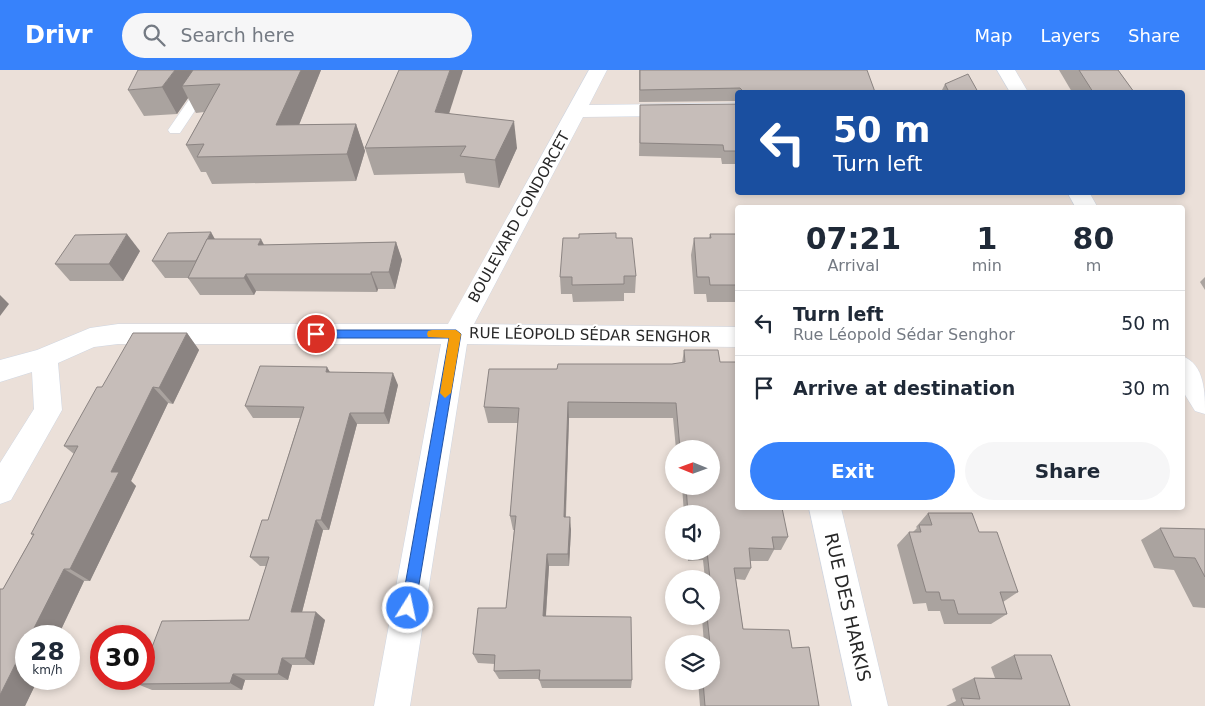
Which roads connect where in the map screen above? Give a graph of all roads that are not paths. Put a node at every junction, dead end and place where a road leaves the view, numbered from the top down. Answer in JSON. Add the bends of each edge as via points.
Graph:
{"nodes":[{"id":1,"x":246,"y":70,"type":"edge"},
{"id":2,"x":598,"y":70,"type":"edge"},
{"id":3,"x":1006,"y":70,"type":"edge"},
{"id":4,"x":1018,"y":90,"type":"edge"},
{"id":5,"x":735,"y":109,"type":"edge"},
{"id":6,"x":577,"y":110,"type":"junction"},
{"id":7,"x":175,"y":130,"type":"dead end"},
{"id":8,"x":456,"y":334,"type":"junction"},
{"id":9,"x":735,"y":337,"type":"edge"},
{"id":10,"x":44,"y":358,"type":"junction"},
{"id":11,"x":0,"y":371,"type":"edge"},
{"id":12,"x":1185,"y":371,"type":"edge"},
{"id":13,"x":1205,"y":404,"type":"edge"},
{"id":14,"x":0,"y":490,"type":"edge"},
{"id":15,"x":826,"y":510,"type":"edge"},
{"id":16,"x":392,"y":706,"type":"edge"},
{"id":17,"x":870,"y":706,"type":"edge"}],
"edges":[{"from":1,"to":7,"type":"lane","via":[[230,80],[208,81]]},
{"from":2,"to":6,"type":"street","name":"BOULEVARD CONDORCET"},
{"from":3,"to":4,"type":"street"},
{"from":5,"to":6,"type":"street"},
{"from":6,"to":8,"type":"street","name":"BOULEVARD CONDORCET"},
{"from":8,"to":9,"type":"street","name":"RUE LÉOPOLD SÉDAR SENGHOR"},
{"from":8,"to":10,"type":"street","name":"RUE LÉOPOLD SÉDAR SENGHOR","via":[[118,334],[90,338]]},
{"from":8,"to":16,"type":"street","name":"BOULEVARD CONDORCET"},
{"from":10,"to":11,"type":"street","name":"RUE LÉOPOLD SÉDAR SENGHOR"},
{"from":10,"to":14,"type":"street","via":[[48,410]]},
{"from":12,"to":13,"type":"street"},
{"from":15,"to":17,"type":"street","name":"RUE DES HARKIS"}]}
